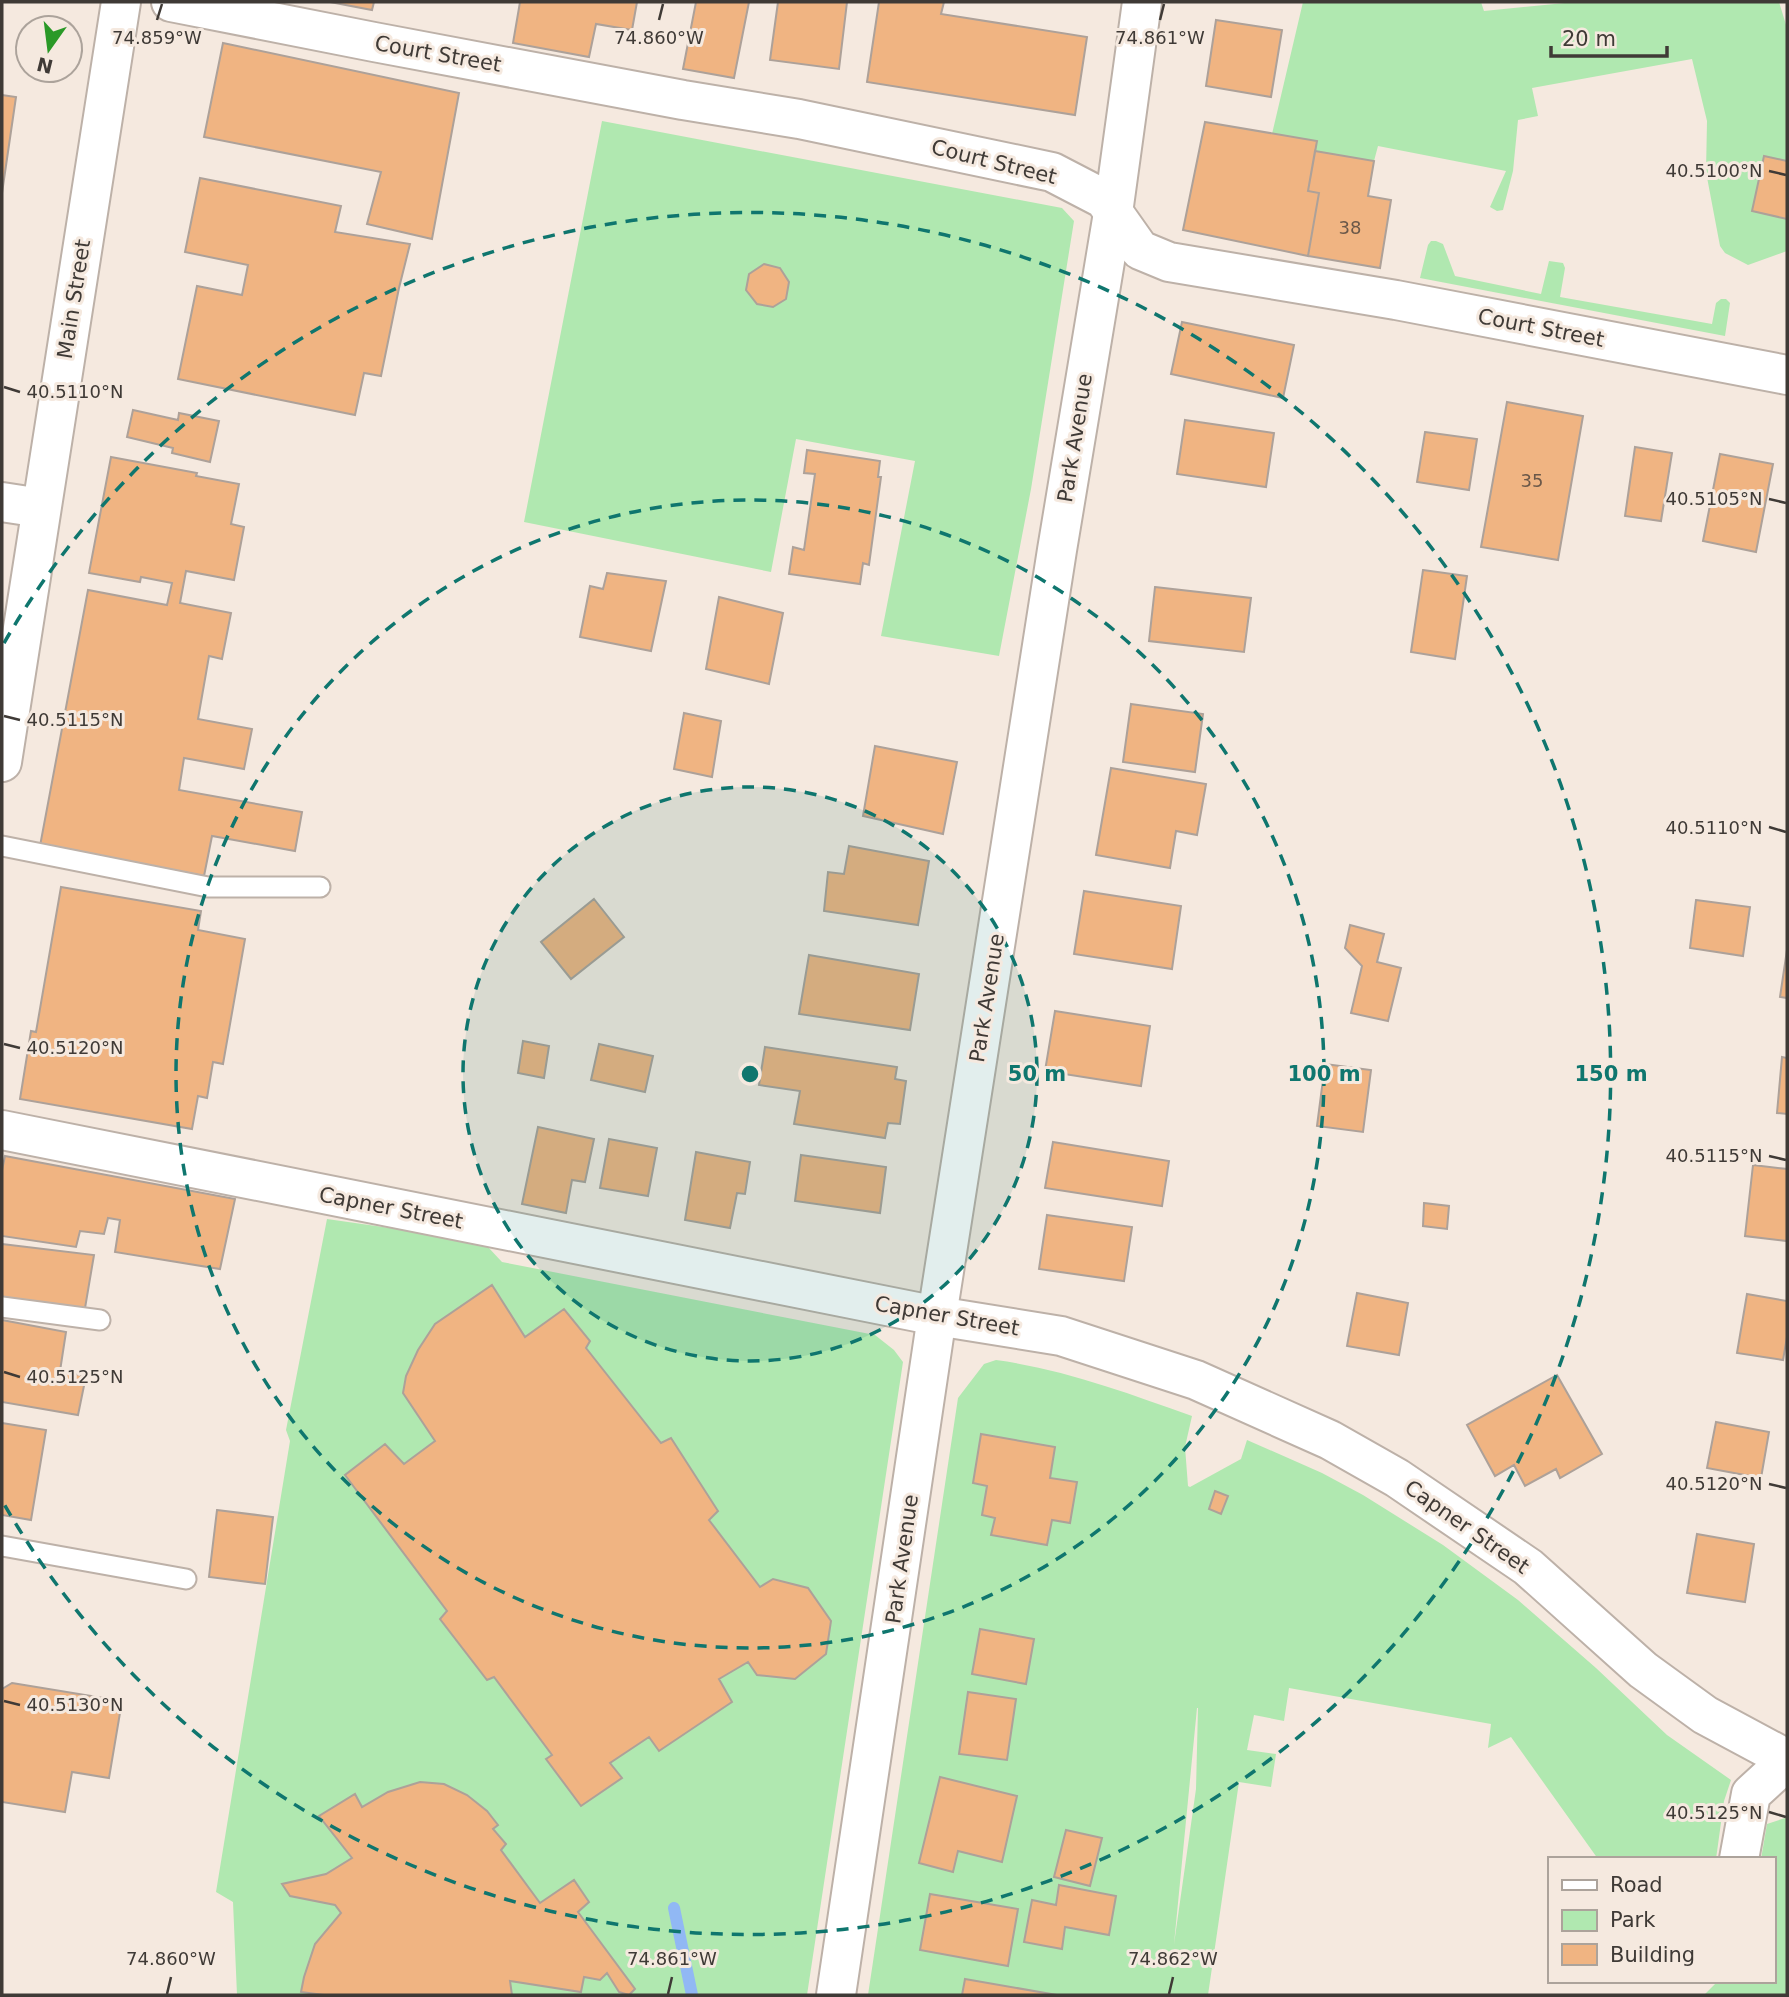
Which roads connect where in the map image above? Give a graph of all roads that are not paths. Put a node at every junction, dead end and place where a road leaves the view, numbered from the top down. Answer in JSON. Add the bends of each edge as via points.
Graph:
{"nodes":[{"id":1,"x":121,"y":2,"type":"edge"},
{"id":2,"x":171,"y":2,"type":"edge"},
{"id":3,"x":1142,"y":2,"type":"edge"},
{"id":4,"x":1113,"y":213,"type":"junction"},
{"id":5,"x":1787,"y":375,"type":"edge"},
{"id":6,"x":2,"y":502,"type":"edge"},
{"id":7,"x":41,"y":508,"type":"junction"},
{"id":8,"x":2,"y":762,"type":"edge"},
{"id":9,"x":2,"y":846,"type":"edge"},
{"id":10,"x":320,"y":887,"type":"dead end"},
{"id":11,"x":2,"y":1130,"type":"edge"},
{"id":12,"x":2,"y":1307,"type":"edge"},
{"id":13,"x":937,"y":1316,"type":"junction"},
{"id":14,"x":100,"y":1320,"type":"dead end"},
{"id":15,"x":2,"y":1546,"type":"edge"},
{"id":16,"x":186,"y":1579,"type":"dead end"},
{"id":17,"x":1787,"y":1760,"type":"edge"},
{"id":18,"x":1739,"y":1857,"type":"edge"},
{"id":19,"x":836,"y":1995,"type":"edge"}],
"edges":[{"from":1,"to":7,"type":"street","name":"Main Street"},
{"from":2,"to":4,"type":"street","name":"Court Street","via":[[799,119],[1052,172],[1104,200]]},
{"from":3,"to":4,"type":"street","name":"Park Avenue"},
{"from":4,"to":5,"type":"street","name":"Court Street","via":[[1140,250],[1178,264]]},
{"from":4,"to":13,"type":"street","name":"Park Avenue"},
{"from":6,"to":7,"type":"street"},
{"from":7,"to":8,"type":"street","name":"Main Street"},
{"from":9,"to":10,"type":"lane","via":[[208,887]]},
{"from":11,"to":13,"type":"street","name":"Capner Street"},
{"from":12,"to":14,"type":"lane"},
{"from":13,"to":17,"type":"street","name":"Capner Street","via":[[1061,1336],[1196,1380],[1330,1440],[1397,1478],[1528,1567],[1643,1670],[1705,1715]]},
{"from":13,"to":19,"type":"street","name":"Park Avenue"},
{"from":15,"to":16,"type":"lane"},
{"from":17,"to":18,"type":"street","via":[[1751,1794]]}]}
